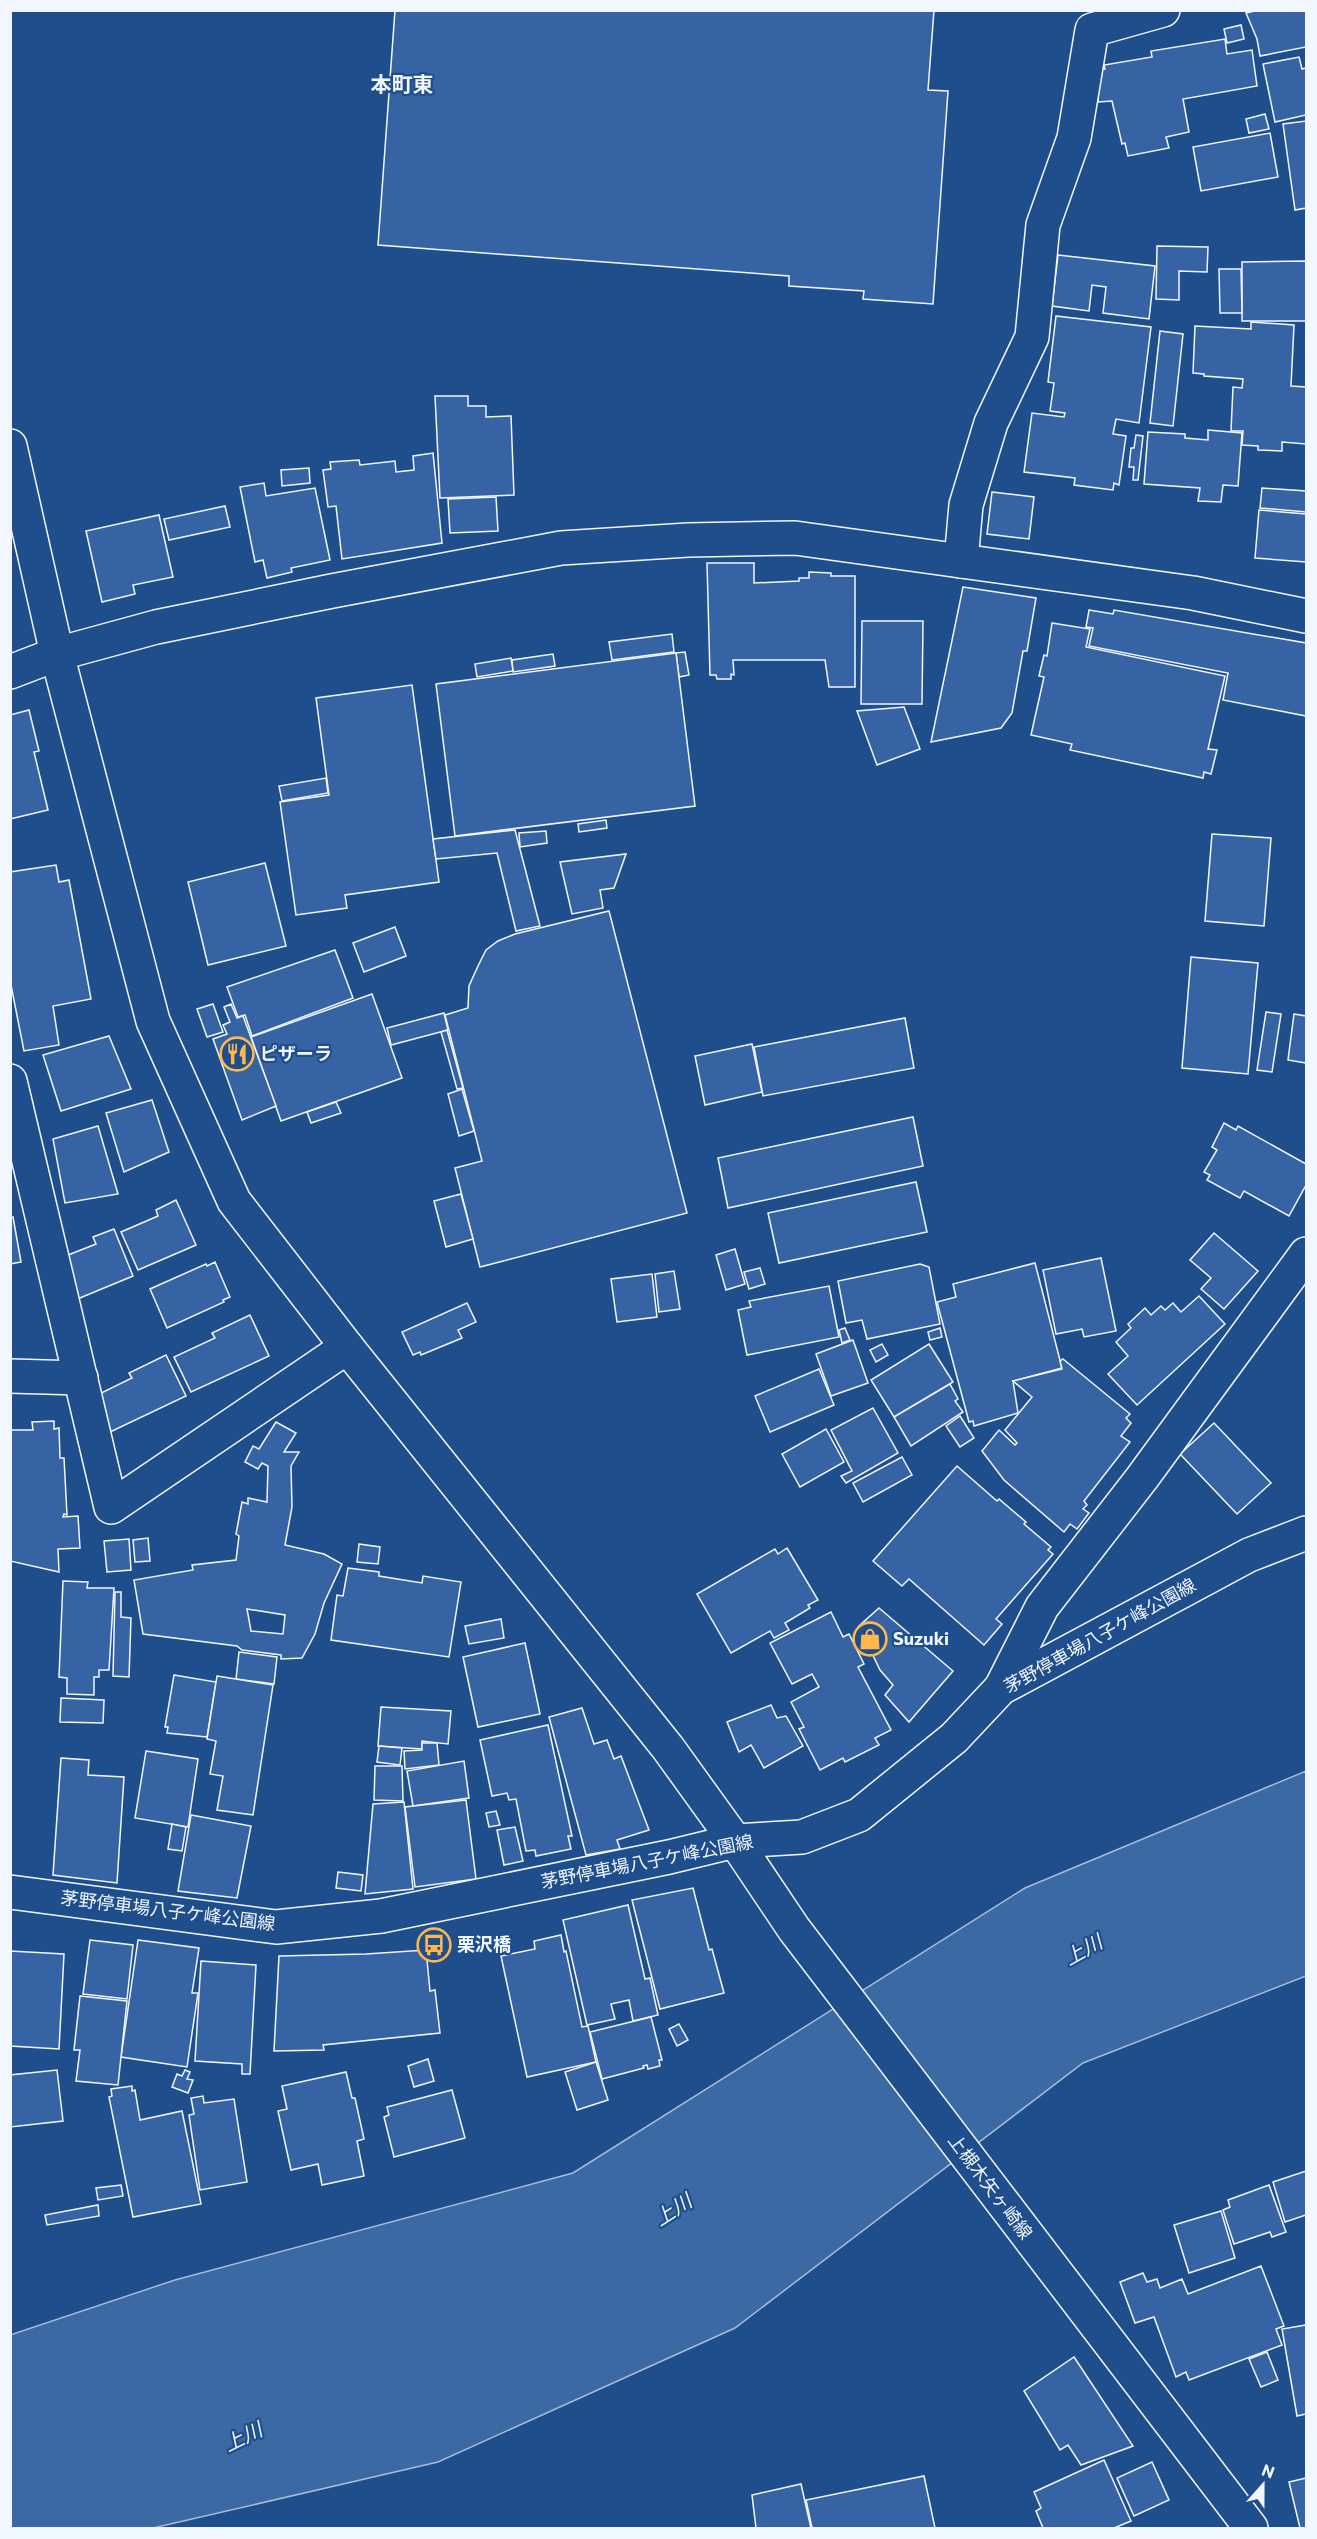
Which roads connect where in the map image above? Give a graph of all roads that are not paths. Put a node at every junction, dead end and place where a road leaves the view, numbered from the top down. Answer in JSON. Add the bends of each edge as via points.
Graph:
{"nodes":[{"id":1,"x":1163,"y":10,"type":"edge"},
{"id":2,"x":10,"y":446,"type":"edge"},
{"id":3,"x":961,"y":561,"type":"junction"},
{"id":4,"x":1306,"y":616,"type":"edge"},
{"id":5,"x":57,"y":654,"type":"junction"},
{"id":6,"x":10,"y":672,"type":"edge"},
{"id":7,"x":10,"y":1081,"type":"edge"},
{"id":8,"x":1306,"y":1254,"type":"edge"},
{"id":9,"x":347,"y":1347,"type":"junction"},
{"id":10,"x":10,"y":1376,"type":"edge"},
{"id":11,"x":81,"y":1378,"type":"junction"},
{"id":12,"x":1306,"y":1533,"type":"edge"},
{"id":13,"x":1001,"y":1688,"type":"junction"},
{"id":14,"x":735,"y":1841,"type":"junction"},
{"id":15,"x":10,"y":1892,"type":"edge"},
{"id":16,"x":1251,"y":2529,"type":"edge"}],
"edges":[{"from":1,"to":3,"type":"street","via":[[1092,30],[1074,138],[1043,225],[1032,337],[991,423],[966,505]]},
{"from":2,"to":5,"type":"street","name":"上槻木矢ヶ崎線"},
{"from":3,"to":4,"type":"street","via":[[1193,593]]},
{"from":3,"to":5,"type":"street","via":[[795,538],[561,548],[156,627]]},
{"from":5,"to":6,"type":"street"},
{"from":5,"to":9,"type":"street","name":"上槻木矢ヶ崎線","via":[[153,1021],[234,1201]]},
{"from":7,"to":11,"type":"street"},
{"from":8,"to":13,"type":"street","via":[[1042,1607]]},
{"from":9,"to":11,"type":"street","via":[[111,1507]]},
{"from":9,"to":14,"type":"street","name":"上槻木矢ヶ崎線","via":[[668,1748]]},
{"from":10,"to":11,"type":"street"},
{"from":12,"to":13,"type":"street","name":"茅野停車場八子ケ峰公園線","via":[[1249,1555]]},
{"from":13,"to":14,"type":"street","name":"茅野停車場八子ケ峰公園線","via":[[954,1738],[859,1815],[802,1837]]},
{"from":14,"to":15,"type":"street","name":"茅野停車場八子ケ峰公園線","via":[[381,1916],[276,1927]]},
{"from":14,"to":16,"type":"street","name":"上槻木矢ヶ崎線","via":[[794,1929]]}]}
